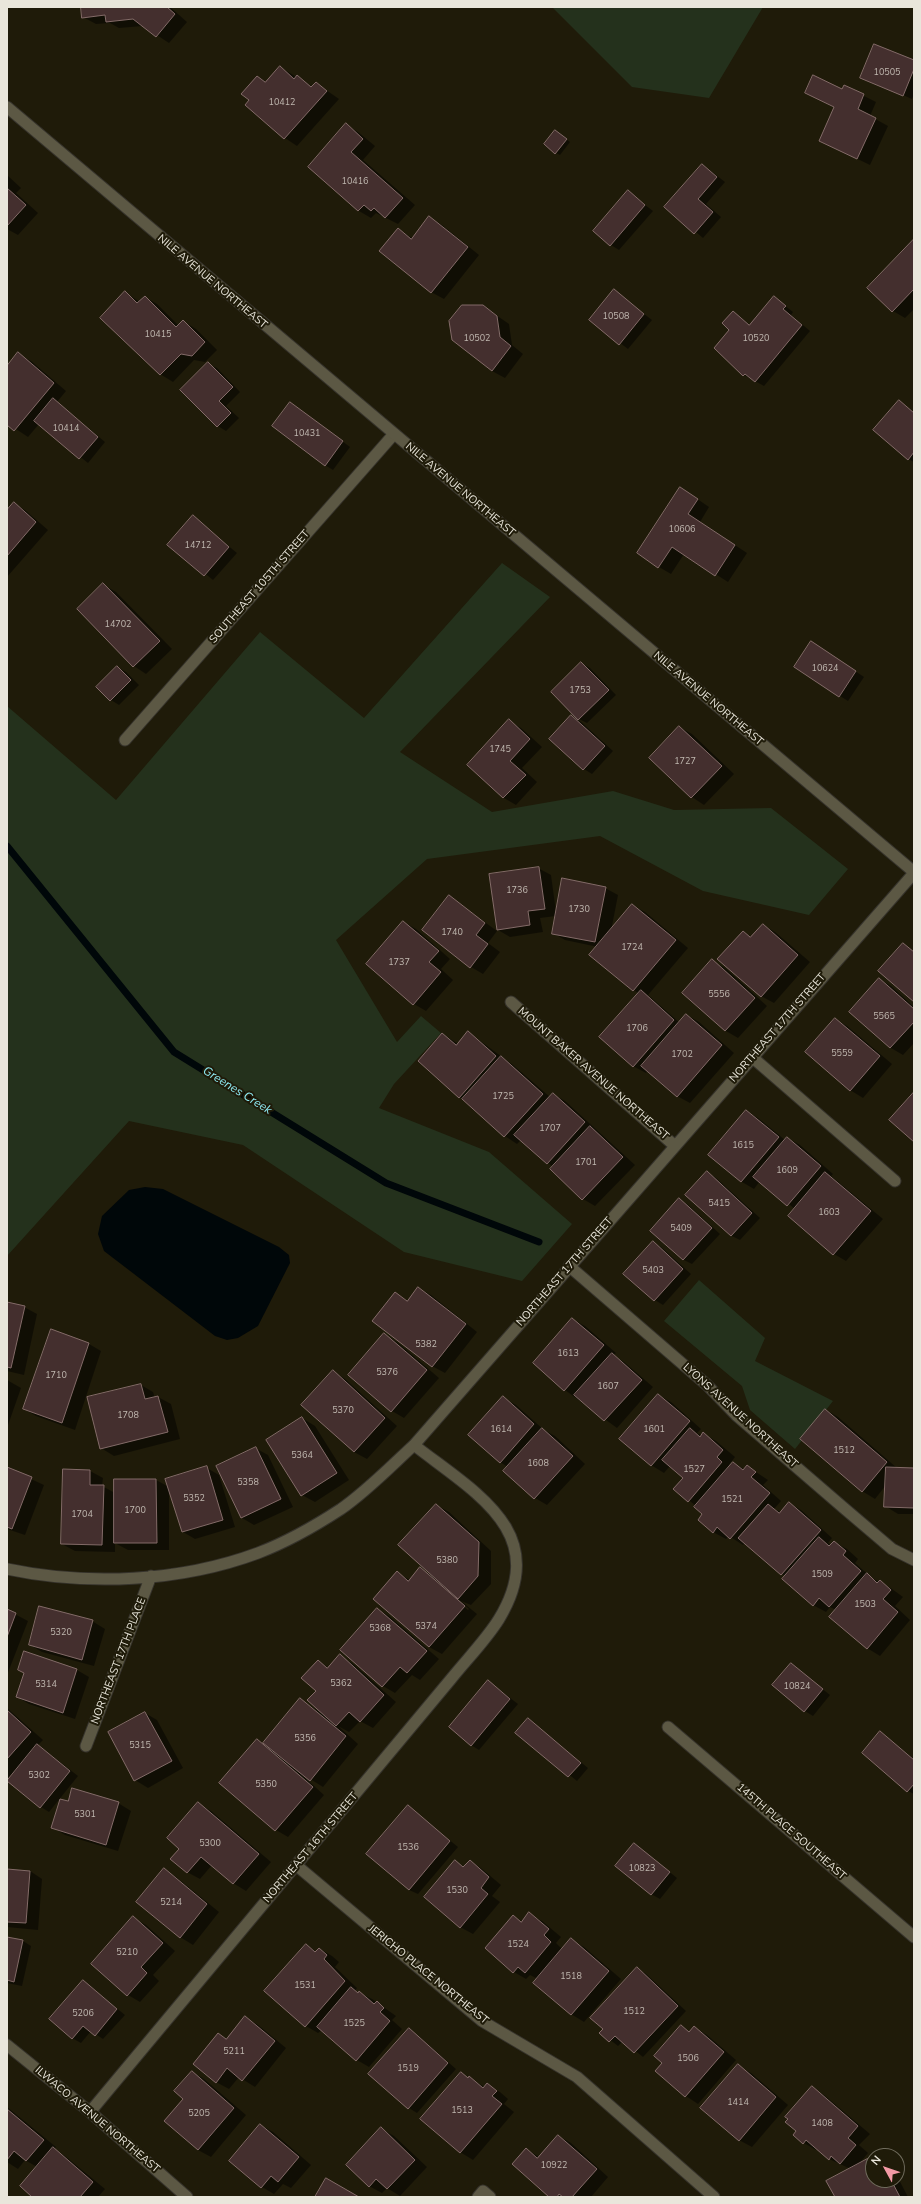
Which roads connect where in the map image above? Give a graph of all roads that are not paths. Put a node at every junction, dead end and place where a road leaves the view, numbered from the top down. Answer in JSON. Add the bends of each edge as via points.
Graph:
{"nodes":[{"id":1,"x":7,"y":107,"type":"edge"},
{"id":2,"x":394,"y":434,"type":"junction"},
{"id":3,"x":125,"y":740,"type":"dead end"},
{"id":4,"x":914,"y":872,"type":"edge"},
{"id":5,"x":511,"y":1002,"type":"dead end"},
{"id":6,"x":752,"y":1058,"type":"junction"},
{"id":7,"x":674,"y":1146,"type":"junction"},
{"id":8,"x":895,"y":1181,"type":"dead end"},
{"id":9,"x":569,"y":1266,"type":"junction"},
{"id":10,"x":414,"y":1445,"type":"junction"},
{"id":11,"x":914,"y":1560,"type":"edge"},
{"id":12,"x":7,"y":1569,"type":"edge"},
{"id":13,"x":151,"y":1576,"type":"junction"},
{"id":14,"x":668,"y":1727,"type":"dead end"},
{"id":15,"x":86,"y":1746,"type":"dead end"},
{"id":16,"x":296,"y":1865,"type":"junction"},
{"id":17,"x":914,"y":1937,"type":"edge"},
{"id":18,"x":7,"y":2045,"type":"edge"},
{"id":19,"x":90,"y":2112,"type":"junction"},
{"id":20,"x":186,"y":2197,"type":"edge"},
{"id":21,"x":714,"y":2197,"type":"edge"}],
"edges":[{"from":1,"to":2,"type":"street","name":"NILE AVENUE NORTHEAST"},
{"from":2,"to":3,"type":"street","name":"SOUTHEAST 105TH STREET"},
{"from":2,"to":4,"type":"street","name":"NILE AVENUE NORTHEAST"},
{"from":4,"to":6,"type":"street","name":"NORTHEAST 17TH STREET"},
{"from":5,"to":7,"type":"street","name":"MOUNT BAKER AVENUE NORTHEAST"},
{"from":6,"to":7,"type":"street","name":"NORTHEAST 17TH STREET"},
{"from":6,"to":8,"type":"street"},
{"from":7,"to":9,"type":"street","name":"NORTHEAST 17TH STREET"},
{"from":9,"to":10,"type":"street","name":"NORTHEAST 17TH STREET"},
{"from":9,"to":11,"type":"street","name":"LYONS AVENUE NORTHEAST","via":[[839,1504],[892,1549]]},
{"from":10,"to":13,"type":"street","name":"NORTHEAST 17TH STREET","via":[[376,1481],[342,1508],[298,1534],[257,1553],[204,1568]]},
{"from":10,"to":16,"type":"street","name":"NORTHEAST 16TH STREET","via":[[488,1503],[502,1520],[511,1535],[515,1552],[516,1574],[511,1595],[498,1620]]},
{"from":12,"to":13,"type":"street","name":"NORTHEAST 17TH STREET","via":[[77,1579]]},
{"from":13,"to":15,"type":"street","name":"NORTHEAST 17TH PLACE"},
{"from":14,"to":17,"type":"street","name":"145TH PLACE SOUTHEAST"},
{"from":16,"to":19,"type":"street","name":"NORTHEAST 16TH STREET"},
{"from":16,"to":21,"type":"street","name":"JERICHO PLACE NORTHEAST","via":[[482,2021],[577,2077]]},
{"from":18,"to":19,"type":"street","name":"ILWACO AVENUE NORTHEAST"},
{"from":19,"to":20,"type":"street","name":"ILWACO AVENUE NORTHEAST"}]}
